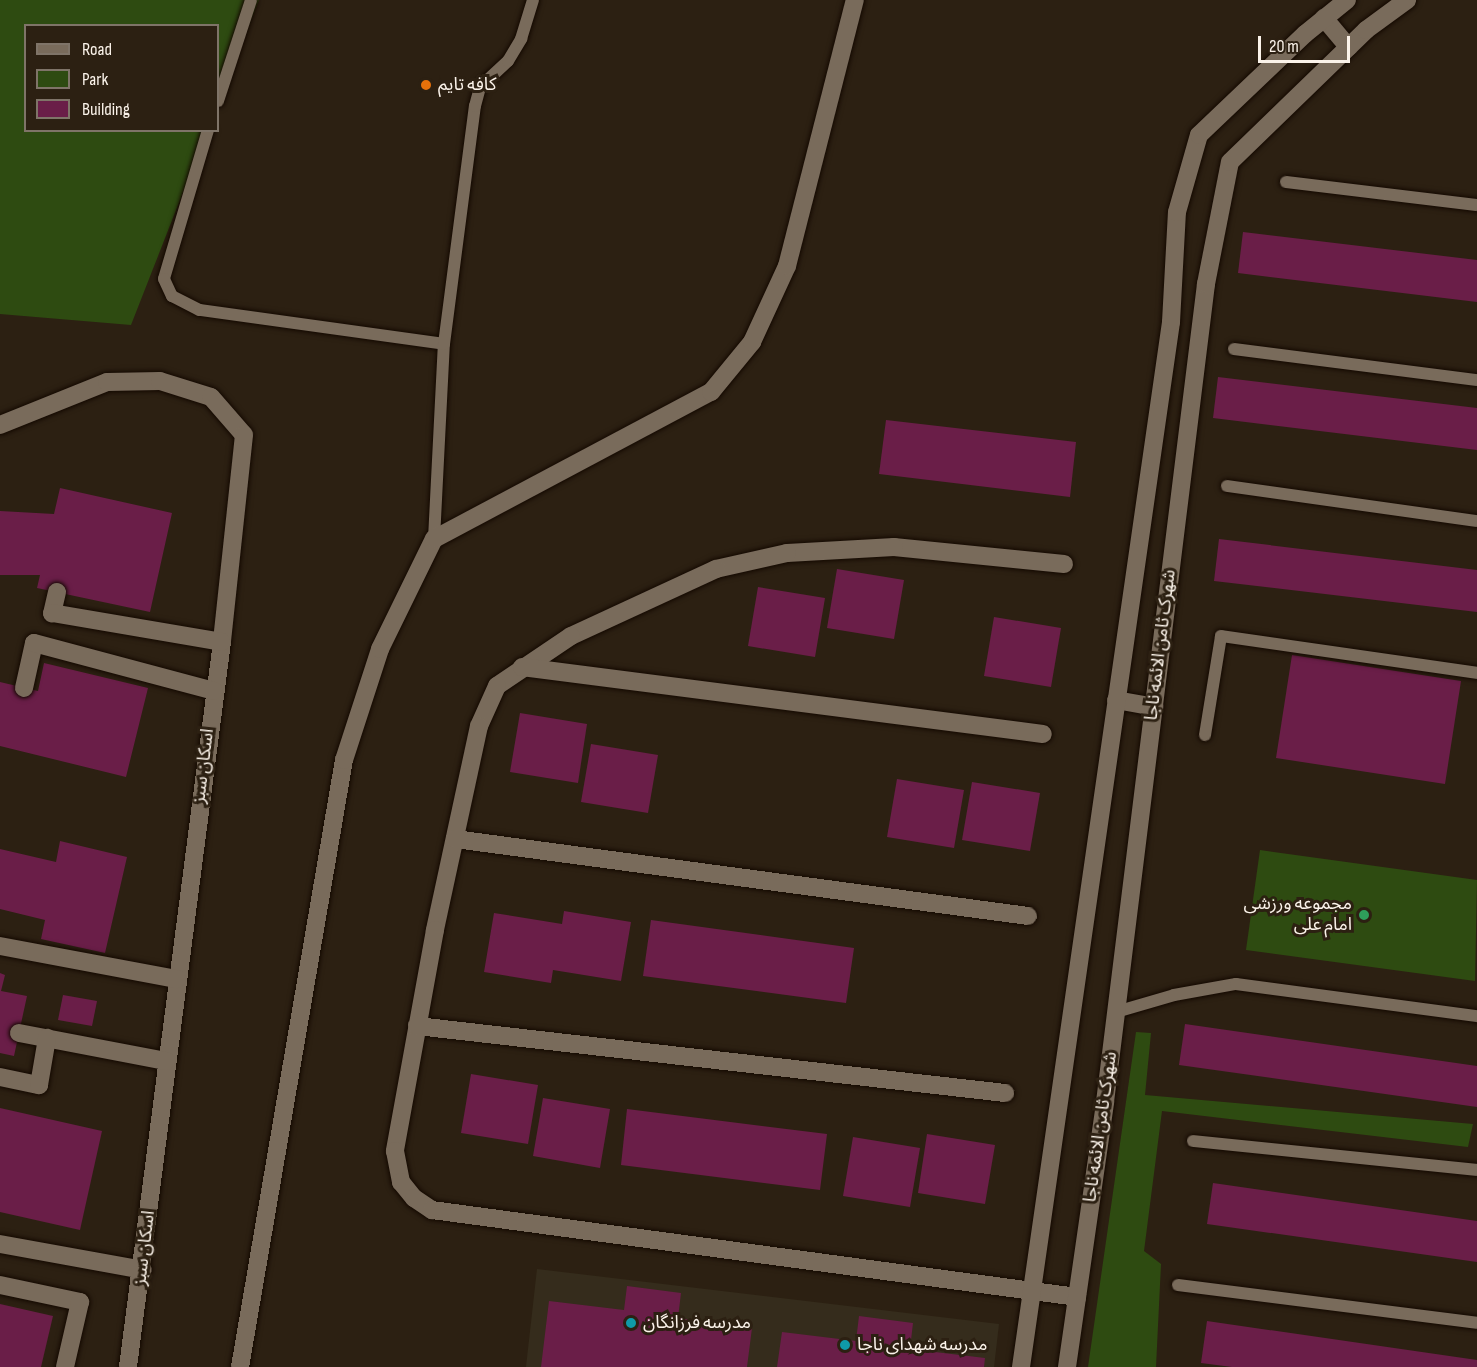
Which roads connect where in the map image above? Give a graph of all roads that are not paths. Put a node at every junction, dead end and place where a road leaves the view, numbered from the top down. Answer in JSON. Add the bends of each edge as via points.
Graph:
{"nodes":[{"id":1,"x":250,"y":0,"type":"edge"},
{"id":2,"x":533,"y":0,"type":"edge"},
{"id":3,"x":855,"y":0,"type":"edge"},
{"id":4,"x":1347,"y":0,"type":"edge"},
{"id":5,"x":1407,"y":0,"type":"edge"},
{"id":6,"x":1324,"y":18,"type":"junction"},
{"id":7,"x":1348,"y":47,"type":"junction"},
{"id":8,"x":219,"y":98,"type":"edge"},
{"id":9,"x":207,"y":132,"type":"edge"},
{"id":10,"x":1287,"y":182,"type":"dead end"},
{"id":11,"x":1477,"y":205,"type":"edge"},
{"id":12,"x":1172,"y":304,"type":"junction"},
{"id":13,"x":1203,"y":306,"type":"junction"},
{"id":14,"x":444,"y":344,"type":"junction"},
{"id":15,"x":1234,"y":349,"type":"dead end"},
{"id":16,"x":1477,"y":380,"type":"edge"},
{"id":17,"x":0,"y":425,"type":"edge"},
{"id":18,"x":1227,"y":486,"type":"dead end"},
{"id":19,"x":1477,"y":521,"type":"edge"},
{"id":20,"x":434,"y":539,"type":"junction"},
{"id":21,"x":1064,"y":564,"type":"dead end"},
{"id":22,"x":57,"y":592,"type":"dead end"},
{"id":23,"x":222,"y":642,"type":"junction"},
{"id":24,"x":522,"y":667,"type":"junction"},
{"id":25,"x":1477,"y":673,"type":"edge"},
{"id":26,"x":24,"y":688,"type":"dead end"},
{"id":27,"x":214,"y":691,"type":"junction"},
{"id":28,"x":1116,"y":699,"type":"junction"},
{"id":29,"x":1154,"y":707,"type":"junction"},
{"id":30,"x":1043,"y":734,"type":"dead end"},
{"id":31,"x":1205,"y":735,"type":"dead end"},
{"id":32,"x":455,"y":839,"type":"junction"},
{"id":33,"x":1028,"y":916,"type":"dead end"},
{"id":34,"x":0,"y":946,"type":"edge"},
{"id":35,"x":177,"y":979,"type":"junction"},
{"id":36,"x":1116,"y":1012,"type":"junction"},
{"id":37,"x":1477,"y":1016,"type":"edge"},
{"id":38,"x":417,"y":1026,"type":"junction"},
{"id":39,"x":19,"y":1033,"type":"dead end"},
{"id":40,"x":47,"y":1038,"type":"junction"},
{"id":41,"x":166,"y":1061,"type":"junction"},
{"id":42,"x":0,"y":1077,"type":"edge"},
{"id":43,"x":1005,"y":1093,"type":"dead end"},
{"id":44,"x":1193,"y":1141,"type":"dead end"},
{"id":45,"x":1477,"y":1170,"type":"edge"},
{"id":46,"x":0,"y":1244,"type":"edge"},
{"id":47,"x":143,"y":1270,"type":"junction"},
{"id":48,"x":0,"y":1285,"type":"edge"},
{"id":49,"x":1178,"y":1285,"type":"dead end"},
{"id":50,"x":1031,"y":1292,"type":"junction"},
{"id":51,"x":1077,"y":1297,"type":"junction"},
{"id":52,"x":1477,"y":1323,"type":"edge"},
{"id":53,"x":65,"y":1367,"type":"edge"},
{"id":54,"x":128,"y":1367,"type":"edge"},
{"id":55,"x":240,"y":1367,"type":"edge"},
{"id":56,"x":1021,"y":1367,"type":"edge"},
{"id":57,"x":1067,"y":1367,"type":"edge"}],
"edges":[{"from":1,"to":8,"type":"lane"},
{"from":2,"to":14,"type":"lane","via":[[521,39],[508,61],[480,87]]},
{"from":3,"to":20,"type":"street","via":[[787,266],[752,342],[711,392]]},
{"from":4,"to":6,"type":"street","name":"شهرک ثامن الائمه ناجا"},
{"from":5,"to":7,"type":"street","name":"شهرک ثامن الائمه ناجا"},
{"from":6,"to":7,"type":"street"},
{"from":6,"to":12,"type":"street","name":"شهرک ثامن الائمه ناجا","via":[[1199,135],[1178,212]]},
{"from":7,"to":13,"type":"street","name":"شهرک ثامن الائمه ناجا","via":[[1230,162]]},
{"from":9,"to":14,"type":"lane","via":[[164,279],[172,296],[200,309]]},
{"from":10,"to":11,"type":"lane"},
{"from":12,"to":13,"type":"street"},
{"from":12,"to":28,"type":"street","name":"شهرک ثامن الائمه ناجا"},
{"from":13,"to":29,"type":"street","name":"شهرک ثامن الائمه ناجا"},
{"from":14,"to":20,"type":"lane"},
{"from":15,"to":16,"type":"lane"},
{"from":17,"to":23,"type":"street","name":"اسکان سبز","via":[[107,382],[159,381],[211,397],[244,435]]},
{"from":18,"to":19,"type":"lane"},
{"from":20,"to":55,"type":"street","via":[[380,649],[344,760]]},
{"from":21,"to":24,"type":"street","via":[[894,547],[787,553],[716,569],[571,636]]},
{"from":22,"to":23,"type":"street","via":[[52,613]]},
{"from":23,"to":27,"type":"street","name":"اسکان سبز"},
{"from":24,"to":30,"type":"street"},
{"from":24,"to":32,"type":"street","via":[[497,686],[479,726]]},
{"from":25,"to":31,"type":"lane","via":[[1221,636]]},
{"from":26,"to":27,"type":"street","via":[[34,643]]},
{"from":27,"to":35,"type":"street","name":"اسکان سبز"},
{"from":28,"to":29,"type":"street"},
{"from":28,"to":50,"type":"street","name":"شهرک ثامن الائمه ناجا"},
{"from":29,"to":36,"type":"street","name":"شهرک ثامن الائمه ناجا"},
{"from":32,"to":33,"type":"street"},
{"from":32,"to":38,"type":"street"},
{"from":34,"to":35,"type":"street"},
{"from":35,"to":41,"type":"street","name":"اسکان سبز"},
{"from":36,"to":37,"type":"lane","via":[[1174,995],[1236,984]]},
{"from":36,"to":51,"type":"street","name":"شهرک ثامن الائمه ناجا"},
{"from":38,"to":43,"type":"street"},
{"from":38,"to":50,"type":"street","via":[[395,1151],[401,1182],[414,1198],[432,1210]]},
{"from":39,"to":40,"type":"street"},
{"from":40,"to":41,"type":"street"},
{"from":40,"to":42,"type":"street","via":[[39,1085]]},
{"from":41,"to":47,"type":"street","name":"اسکان سبز"},
{"from":44,"to":45,"type":"lane"},
{"from":46,"to":47,"type":"street"},
{"from":47,"to":54,"type":"street","name":"اسکان سبز"},
{"from":48,"to":53,"type":"street","via":[[80,1302]]},
{"from":49,"to":52,"type":"lane"},
{"from":50,"to":51,"type":"street"},
{"from":50,"to":56,"type":"street","name":"شهرک ثامن الائمه ناجا"},
{"from":51,"to":57,"type":"street","name":"شهرک ثامن الائمه ناجا"}]}
